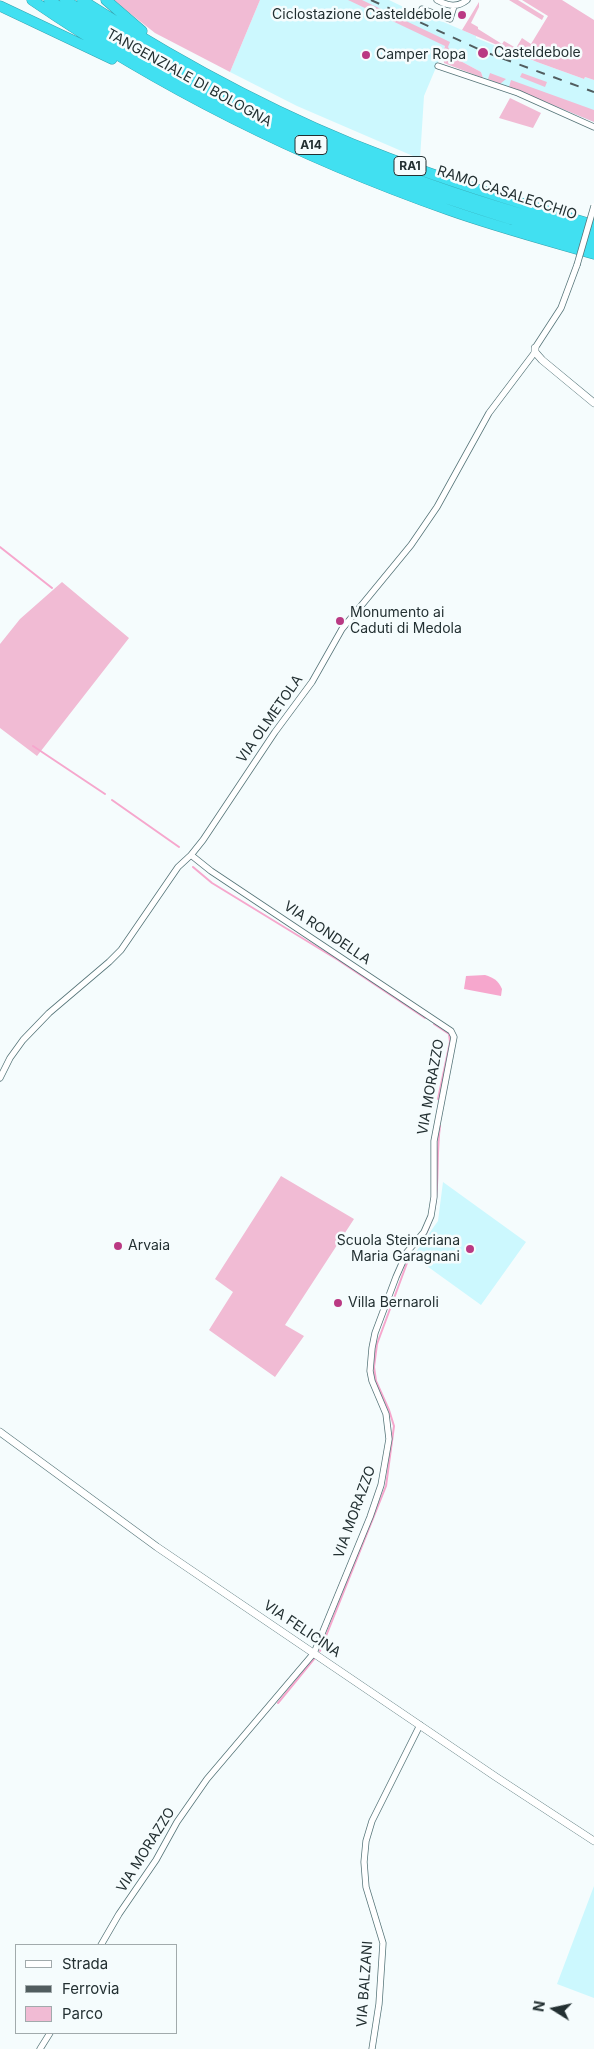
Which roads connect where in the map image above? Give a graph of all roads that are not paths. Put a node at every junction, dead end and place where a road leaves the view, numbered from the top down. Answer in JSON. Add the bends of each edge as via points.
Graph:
{"nodes":[{"id":1,"x":32,"y":0,"type":"edge"},
{"id":2,"x":49,"y":0,"type":"edge"},
{"id":3,"x":65,"y":0,"type":"edge"},
{"id":4,"x":82,"y":0,"type":"edge"},
{"id":5,"x":106,"y":0,"type":"edge"},
{"id":6,"x":437,"y":0,"type":"edge"},
{"id":7,"x":467,"y":0,"type":"edge"},
{"id":8,"x":0,"y":6,"type":"edge"},
{"id":9,"x":454,"y":6,"type":"junction"},
{"id":10,"x":422,"y":9,"type":"dead end"},
{"id":11,"x":438,"y":66,"type":"dead end"},
{"id":12,"x":160,"y":81,"type":"junction"},
{"id":13,"x":234,"y":88,"type":"junction"},
{"id":14,"x":594,"y":126,"type":"edge"},
{"id":15,"x":594,"y":205,"type":"edge"},
{"id":16,"x":594,"y":225,"type":"edge"},
{"id":17,"x":594,"y":235,"type":"edge"},
{"id":18,"x":594,"y":244,"type":"edge"},
{"id":19,"x":594,"y":254,"type":"edge"},
{"id":20,"x":535,"y":350,"type":"junction"},
{"id":21,"x":594,"y":403,"type":"edge"},
{"id":22,"x":191,"y":855,"type":"junction"},
{"id":23,"x":451,"y":1031,"type":"joint"},
{"id":24,"x":0,"y":1078,"type":"edge"},
{"id":25,"x":0,"y":1432,"type":"edge"},
{"id":26,"x":314,"y":1653,"type":"junction"},
{"id":27,"x":420,"y":1725,"type":"junction"},
{"id":28,"x":594,"y":1841,"type":"edge"},
{"id":29,"x":102,"y":1944,"type":"edge"},
{"id":30,"x":49,"y":2034,"type":"edge"},
{"id":31,"x":40,"y":2049,"type":"edge"},
{"id":32,"x":372,"y":2049,"type":"edge"}],
"edges":[{"from":1,"to":12,"type":"highway","name":"TANGENZIALE DI BOLOGNA","number":"RA1"},
{"from":2,"to":18,"type":"highway","name":"RAMO CASALECCHIO","number":"A14","via":[[177,79],[348,162],[465,205]]},
{"from":3,"to":17,"type":"highway","name":"RAMO CASALECCHIO","number":"A14","via":[[183,72],[316,138],[445,189]]},
{"from":4,"to":13,"type":"highway","name":"TANGENZIALE DI BOLOGNA","number":"RA1"},
{"from":5,"to":13,"type":"highway","via":[[146,34]]},
{"from":6,"to":9,"type":"street"},
{"from":7,"to":9,"type":"street"},
{"from":8,"to":12,"type":"highway"},
{"from":9,"to":10,"type":"street","via":[[448,19]]},
{"from":11,"to":14,"type":"street","via":[[518,93]]},
{"from":12,"to":19,"type":"highway","name":"TANGENZIALE DI BOLOGNA","number":"RA1","via":[[270,138],[374,182],[451,211]]},
{"from":13,"to":16,"type":"highway","name":"TANGENZIALE DI BOLOGNA","number":"RA1","via":[[387,158]]},
{"from":15,"to":20,"type":"street","name":"VIA OLMETOLA","bridge":true,"via":[[561,308]]},
{"from":20,"to":21,"type":"street","via":[[572,387]]},
{"from":20,"to":22,"type":"street","name":"VIA OLMETOLA","via":[[489,413],[442,499],[411,545],[342,629],[312,682]]},
{"from":22,"to":23,"type":"street","name":"VIA RONDELLA"},
{"from":22,"to":24,"type":"street","name":"VIA OLMETOLA","via":[[178,867],[121,950],[48,1013],[23,1040]]},
{"from":23,"to":26,"type":"street","name":"VIA MORAZZO","via":[[454,1037],[451,1058],[434,1141],[431,1216],[424,1232],[407,1252],[372,1348],[372,1380],[389,1424],[387,1458],[381,1485]]},
{"from":25,"to":26,"type":"street","name":"VIA FELICINA","via":[[157,1547]]},
{"from":26,"to":27,"type":"street","name":"VIA FELICINA"},
{"from":26,"to":29,"type":"street","name":"VIA MORAZZO","via":[[207,1779]]},
{"from":27,"to":28,"type":"street","name":"VIA FELICINA"},
{"from":27,"to":32,"type":"street","name":"VIA BALZANI","via":[[372,1821],[366,1841],[366,1887],[383,1943]]},
{"from":30,"to":31,"type":"street"}]}
